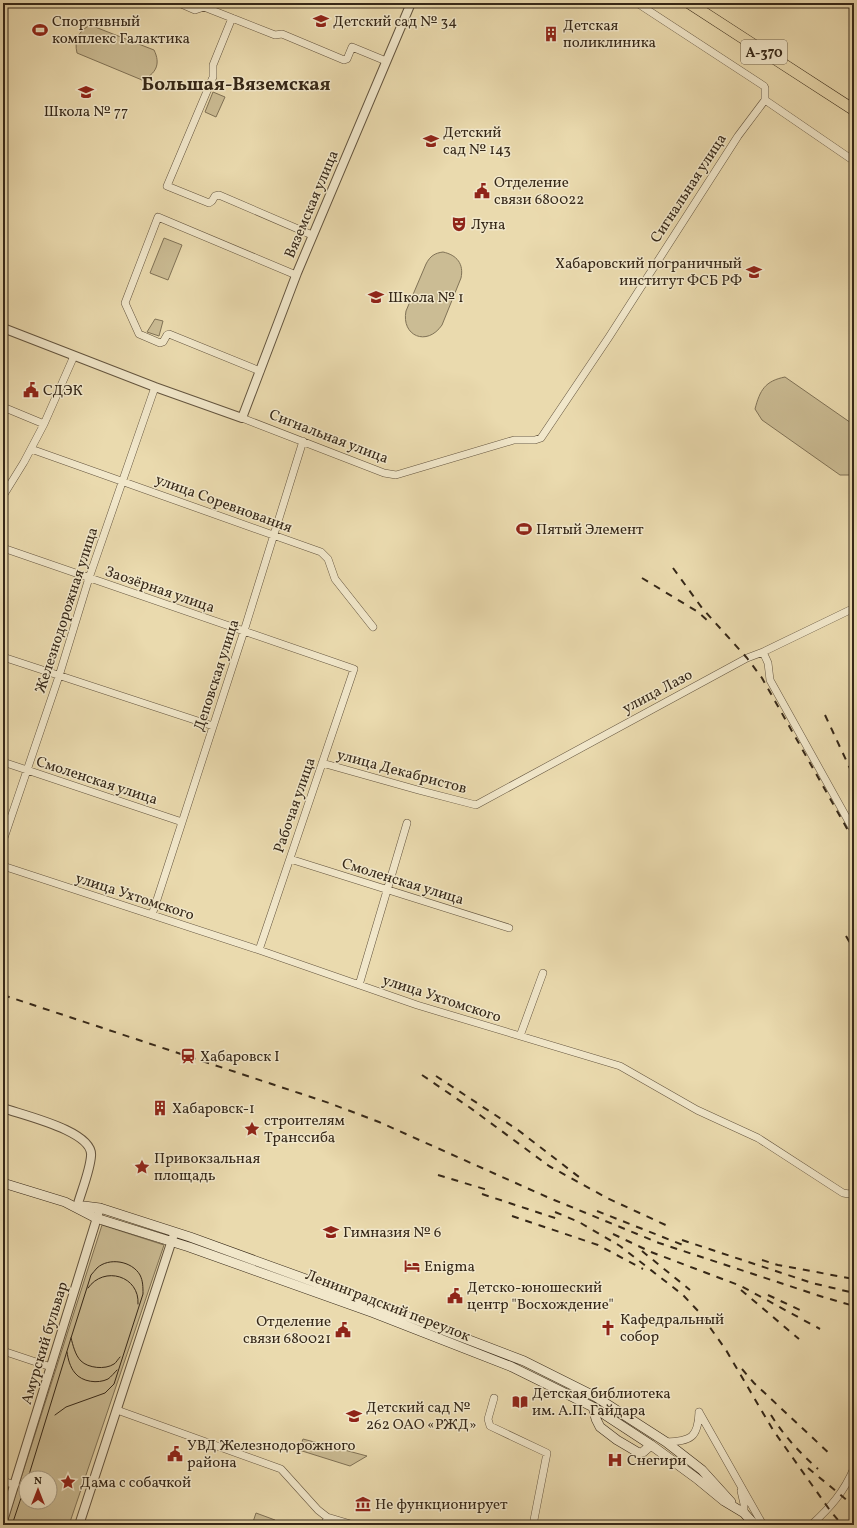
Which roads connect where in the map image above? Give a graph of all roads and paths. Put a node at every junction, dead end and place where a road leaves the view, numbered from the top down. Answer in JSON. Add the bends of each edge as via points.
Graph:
{"nodes":[{"id":1,"x":179,"y":3,"type":"edge"},
{"id":2,"x":411,"y":3,"type":"edge"},
{"id":3,"x":637,"y":3,"type":"edge"},
{"id":4,"x":689,"y":3,"type":"edge"},
{"id":5,"x":232,"y":18,"type":"junction"},
{"id":6,"x":386,"y":61,"type":"junction"},
{"id":7,"x":765,"y":100,"type":"junction"},
{"id":8,"x":854,"y":110,"type":"edge"},
{"id":9,"x":854,"y":161,"type":"edge"},
{"id":10,"x":312,"y":235,"type":"junction"},
{"id":11,"x":296,"y":275,"type":"junction"},
{"id":12,"x":3,"y":328,"type":"edge"},
{"id":13,"x":74,"y":356,"type":"junction"},
{"id":14,"x":260,"y":371,"type":"junction"},
{"id":15,"x":155,"y":387,"type":"junction"},
{"id":16,"x":3,"y":407,"type":"edge"},
{"id":17,"x":242,"y":418,"type":"junction"},
{"id":18,"x":44,"y":424,"type":"junction"},
{"id":19,"x":303,"y":441,"type":"junction"},
{"id":20,"x":31,"y":449,"type":"junction"},
{"id":21,"x":122,"y":481,"type":"junction"},
{"id":22,"x":3,"y":496,"type":"edge"},
{"id":23,"x":273,"y":534,"type":"junction"},
{"id":24,"x":3,"y":548,"type":"edge"},
{"id":25,"x":89,"y":578,"type":"junction"},
{"id":26,"x":854,"y":608,"type":"edge"},
{"id":27,"x":373,"y":628,"type":"dead end"},
{"id":28,"x":244,"y":631,"type":"junction"},
{"id":29,"x":763,"y":652,"type":"junction"},
{"id":30,"x":3,"y":657,"type":"edge"},
{"id":31,"x":354,"y":669,"type":"joint"},
{"id":32,"x":59,"y":676,"type":"junction"},
{"id":33,"x":213,"y":726,"type":"junction"},
{"id":34,"x":3,"y":762,"type":"edge"},
{"id":35,"x":322,"y":763,"type":"junction"},
{"id":36,"x":27,"y":770,"type":"junction"},
{"id":37,"x":476,"y":805,"type":"joint"},
{"id":38,"x":182,"y":822,"type":"junction"},
{"id":39,"x":408,"y":823,"type":"dead end"},
{"id":40,"x":854,"y":831,"type":"edge"},
{"id":41,"x":3,"y":841,"type":"edge"},
{"id":42,"x":290,"y":858,"type":"junction"},
{"id":43,"x":3,"y":866,"type":"edge"},
{"id":44,"x":387,"y":890,"type":"junction"},
{"id":45,"x":152,"y":915,"type":"junction"},
{"id":46,"x":509,"y":928,"type":"dead end"},
{"id":47,"x":259,"y":950,"type":"junction"},
{"id":48,"x":543,"y":973,"type":"dead end"},
{"id":49,"x":359,"y":985,"type":"junction"},
{"id":50,"x":520,"y":1036,"type":"junction"},
{"id":51,"x":3,"y":1108,"type":"edge"},
{"id":52,"x":3,"y":1183,"type":"edge"},
{"id":53,"x":854,"y":1192,"type":"edge"},
{"id":54,"x":77,"y":1207,"type":"junction"},
{"id":55,"x":100,"y":1208,"type":"junction"},
{"id":56,"x":96,"y":1218,"type":"junction"},
{"id":57,"x":175,"y":1232,"type":"junction"},
{"id":58,"x":172,"y":1242,"type":"junction"},
{"id":59,"x":3,"y":1351,"type":"edge"},
{"id":60,"x":51,"y":1367,"type":"junction"},
{"id":61,"x":494,"y":1398,"type":"dead end"},
{"id":62,"x":593,"y":1407,"type":"junction"},
{"id":63,"x":117,"y":1410,"type":"junction"},
{"id":64,"x":666,"y":1442,"type":"junction"},
{"id":65,"x":651,"y":1445,"type":"junction"},
{"id":66,"x":854,"y":1468,"type":"edge"},
{"id":67,"x":3,"y":1481,"type":"edge"},
{"id":68,"x":738,"y":1481,"type":"junction"},
{"id":69,"x":15,"y":1485,"type":"junction"},
{"id":70,"x":736,"y":1508,"type":"junction"},
{"id":71,"x":744,"y":1513,"type":"junction"},
{"id":72,"x":327,"y":1517,"type":"junction"},
{"id":73,"x":3,"y":1521,"type":"edge"},
{"id":74,"x":79,"y":1525,"type":"edge"},
{"id":75,"x":325,"y":1525,"type":"edge"},
{"id":76,"x":354,"y":1525,"type":"edge"},
{"id":77,"x":533,"y":1525,"type":"edge"},
{"id":78,"x":755,"y":1525,"type":"edge"},
{"id":79,"x":764,"y":1525,"type":"edge"},
{"id":80,"x":811,"y":1525,"type":"edge"}],
"edges":[{"from":1,"to":5,"type":"street","via":[[195,10],[204,7]]},
{"from":2,"to":6,"type":"street","name":"Вяземская улица"},
{"from":3,"to":7,"type":"street","via":[[764,86]]},
{"from":4,"to":8,"type":"highway","number":"А-370"},
{"from":5,"to":6,"type":"street","via":[[275,36],[282,34],[344,60],[347,59],[352,46]]},
{"from":5,"to":10,"type":"street","via":[[213,65],[212,77],[167,186],[209,203],[219,195]]},
{"from":6,"to":10,"type":"street","name":"Вяземская улица"},
{"from":7,"to":9,"type":"street"},
{"from":7,"to":19,"type":"street","name":"Сигнальная улица","via":[[738,136],[541,438],[514,440],[396,475],[384,473]]},
{"from":10,"to":11,"type":"street","name":"Вяземская улица"},
{"from":11,"to":14,"type":"street","name":"Вяземская улица"},
{"from":11,"to":14,"type":"street","via":[[158,217],[125,303],[139,334],[160,343],[169,334]]},
{"from":12,"to":13,"type":"street","name":"Сигнальная улица"},
{"from":13,"to":15,"type":"street","name":"Сигнальная улица"},
{"from":13,"to":18,"type":"street"},
{"from":14,"to":17,"type":"street","name":"Вяземская улица"},
{"from":15,"to":17,"type":"street","name":"Сигнальная улица"},
{"from":15,"to":21,"type":"street","name":"Железнодорожная улица"},
{"from":16,"to":18,"type":"street"},
{"from":17,"to":19,"type":"street","name":"Сигнальная улица"},
{"from":18,"to":20,"type":"street"},
{"from":19,"to":23,"type":"street","name":"Деповская улица"},
{"from":20,"to":21,"type":"street","name":"улица Соревнования"},
{"from":20,"to":22,"type":"street"},
{"from":21,"to":23,"type":"street","name":"улица Соревнования"},
{"from":21,"to":25,"type":"street","name":"Железнодорожная улица"},
{"from":23,"to":27,"type":"street","name":"улица Соревнования","via":[[321,552],[328,559],[335,579]]},
{"from":23,"to":28,"type":"street","name":"Деповская улица"},
{"from":24,"to":25,"type":"street","name":"Заозёрная улица"},
{"from":25,"to":28,"type":"street","name":"Заозёрная улица"},
{"from":25,"to":32,"type":"street","name":"Железнодорожная улица"},
{"from":26,"to":29,"type":"street","name":"улица Лазо"},
{"from":28,"to":31,"type":"street","name":"Заозёрная улица"},
{"from":28,"to":33,"type":"street","name":"Деповская улица"},
{"from":29,"to":37,"type":"street","name":"улица Лазо","via":[[692,687]]},
{"from":29,"to":40,"type":"street","via":[[768,663],[770,680]]},
{"from":30,"to":32,"type":"street"},
{"from":31,"to":35,"type":"street","name":"Рабочая улица"},
{"from":32,"to":33,"type":"street"},
{"from":32,"to":36,"type":"street","name":"Железнодорожная улица"},
{"from":33,"to":38,"type":"street","name":"Деповская улица"},
{"from":34,"to":36,"type":"street","name":"Смоленская улица"},
{"from":35,"to":37,"type":"street","name":"улица Декабристов"},
{"from":35,"to":42,"type":"street","name":"Рабочая улица"},
{"from":36,"to":38,"type":"street","name":"Смоленская улица"},
{"from":36,"to":41,"type":"street","name":"Железнодорожная улица"},
{"from":38,"to":45,"type":"street","name":"Деповская улица"},
{"from":39,"to":44,"type":"street"},
{"from":42,"to":44,"type":"street","name":"Смоленская улица"},
{"from":42,"to":47,"type":"street","name":"Рабочая улица"},
{"from":43,"to":45,"type":"street","name":"улица Ухтомского"},
{"from":44,"to":46,"type":"street","name":"Смоленская улица"},
{"from":44,"to":49,"type":"street"},
{"from":45,"to":47,"type":"street","name":"улица Ухтомского"},
{"from":47,"to":49,"type":"street","name":"улица Ухтомского"},
{"from":48,"to":50,"type":"street"},
{"from":49,"to":50,"type":"street","name":"улица Ухтомского"},
{"from":50,"to":53,"type":"street","name":"улица Ухтомского","via":[[620,1066],[697,1110],[758,1138],[843,1192]]},
{"from":51,"to":54,"type":"street","via":[[69,1131],[86,1141],[92,1155]]},
{"from":52,"to":54,"type":"main road","name":"Ленинградский переулок"},
{"from":54,"to":55,"type":"main road","name":"Ленинградский переулок"},
{"from":54,"to":56,"type":"main road","name":"Ленинградский переулок"},
{"from":55,"to":56,"type":"street","name":"Амурский бульвар"},
{"from":55,"to":57,"type":"main road","name":"Ленинградский переулок"},
{"from":56,"to":58,"type":"main road","name":"Ленинградский переулок"},
{"from":56,"to":60,"type":"street","name":"Амурский бульвар"},
{"from":57,"to":58,"type":"street"},
{"from":57,"to":64,"type":"main road","name":"Ленинградский переулок","via":[[524,1361],[596,1397]]},
{"from":58,"to":62,"type":"main road","name":"Ленинградский переулок","via":[[374,1313],[512,1367]]},
{"from":58,"to":63,"type":"street"},
{"from":59,"to":60,"type":"street"},
{"from":60,"to":69,"type":"street","name":"Амурский бульвар"},
{"from":61,"to":77,"type":"street","via":[[488,1418],[490,1426],[547,1453]]},
{"from":62,"to":65,"type":"main road","name":"Ленинградский переулок"},
{"from":62,"to":65,"type":"main road","via":[[597,1423],[606,1433],[639,1453]]},
{"from":63,"to":72,"type":"street","via":[[281,1469]]},
{"from":63,"to":74,"type":"street"},
{"from":64,"to":68,"type":"street","via":[[685,1440],[695,1433],[699,1412]]},
{"from":64,"to":70,"type":"main road","name":"Ленинградский переулок","via":[[702,1470]]},
{"from":65,"to":70,"type":"main road","name":"Ленинградский переулок"},
{"from":66,"to":80,"type":"street","via":[[840,1495]]},
{"from":67,"to":69,"type":"street"},
{"from":68,"to":71,"type":"street"},
{"from":68,"to":79,"type":"street"},
{"from":69,"to":73,"type":"street","name":"Амурский бульвар"},
{"from":70,"to":71,"type":"main road","name":"Ленинградский переулок"},
{"from":71,"to":78,"type":"main road","name":"Ленинградский переулок"},
{"from":72,"to":75,"type":"street"},
{"from":72,"to":76,"type":"street"}]}
